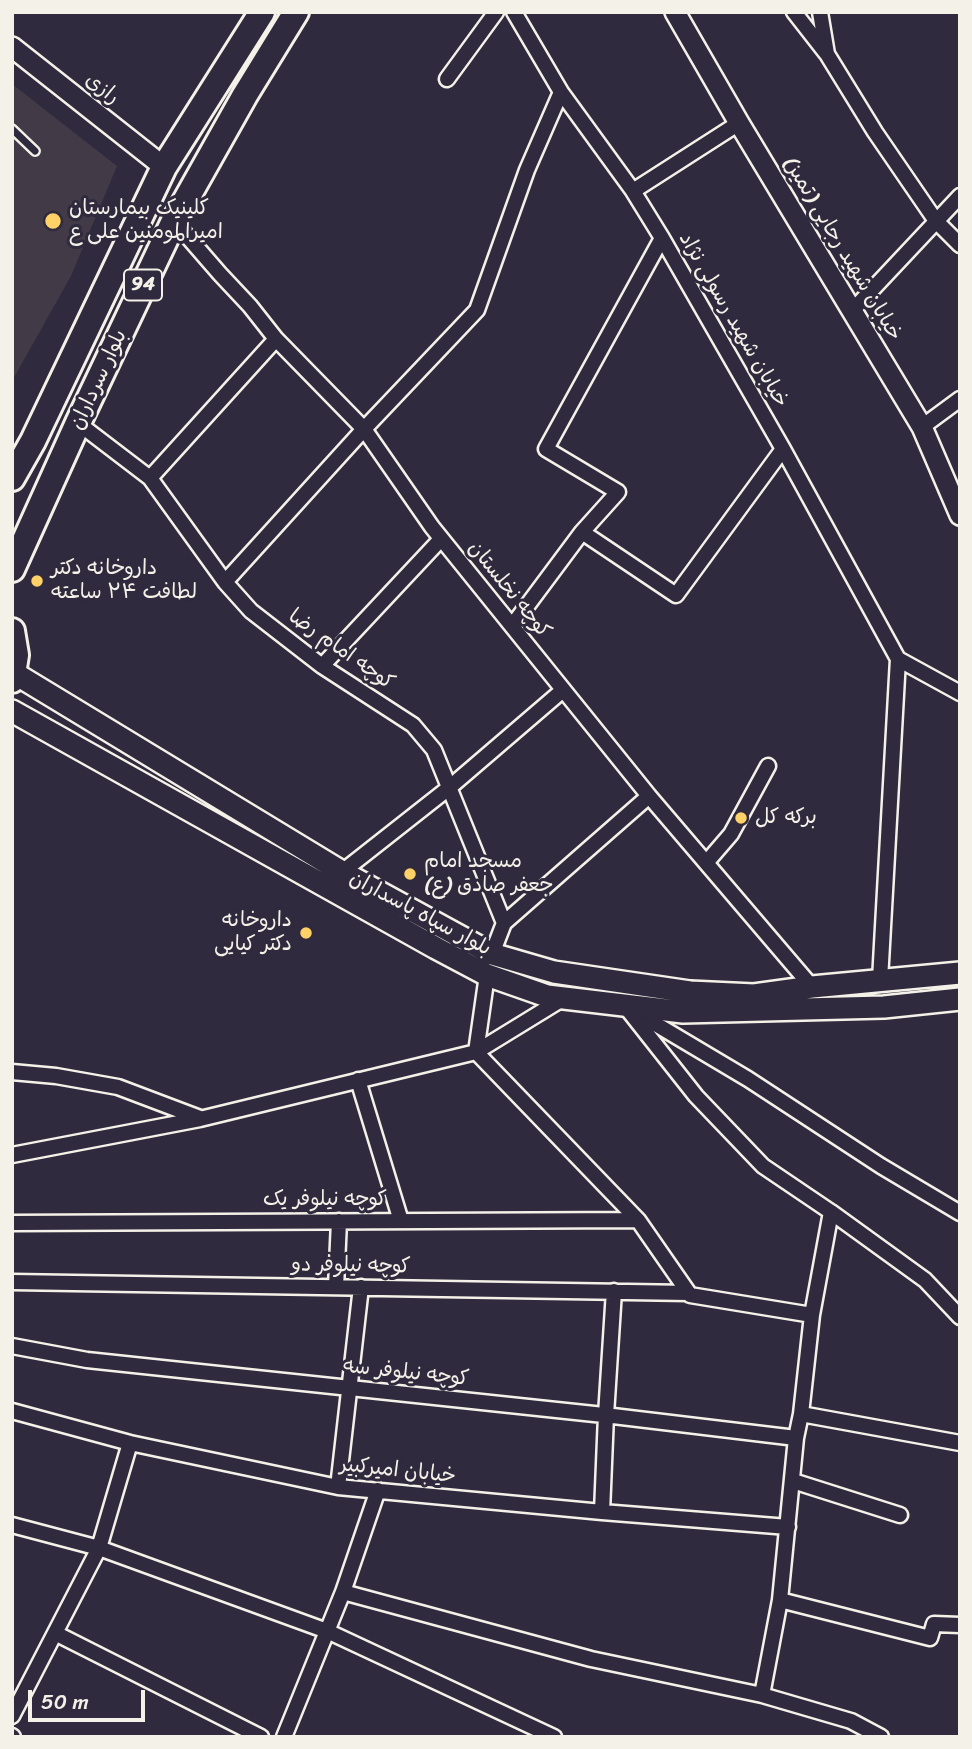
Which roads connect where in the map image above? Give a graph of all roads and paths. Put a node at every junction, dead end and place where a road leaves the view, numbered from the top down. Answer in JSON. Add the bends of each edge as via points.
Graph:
{"nodes":[{"id":1,"x":262,"y":12,"type":"edge"},
{"id":2,"x":296,"y":12,"type":"edge"},
{"id":3,"x":496,"y":12,"type":"edge"},
{"id":4,"x":514,"y":12,"type":"edge"},
{"id":5,"x":676,"y":12,"type":"edge"},
{"id":6,"x":794,"y":12,"type":"edge"},
{"id":7,"x":820,"y":12,"type":"edge"},
{"id":8,"x":12,"y":47,"type":"edge"},
{"id":9,"x":827,"y":54,"type":"junction"},
{"id":10,"x":447,"y":79,"type":"dead end"},
{"id":11,"x":561,"y":92,"type":"junction"},
{"id":12,"x":739,"y":123,"type":"junction"},
{"id":13,"x":12,"y":129,"type":"edge"},
{"id":14,"x":35,"y":151,"type":"dead end"},
{"id":15,"x":164,"y":167,"type":"junction"},
{"id":16,"x":633,"y":191,"type":"junction"},
{"id":17,"x":960,"y":196,"type":"edge"},
{"id":18,"x":174,"y":220,"type":"junction"},
{"id":19,"x":936,"y":221,"type":"junction"},
{"id":20,"x":662,"y":238,"type":"junction"},
{"id":21,"x":960,"y":245,"type":"edge"},
{"id":22,"x":852,"y":311,"type":"junction"},
{"id":23,"x":276,"y":339,"type":"junction"},
{"id":24,"x":74,"y":352,"type":"junction"},
{"id":25,"x":960,"y":399,"type":"edge"},
{"id":26,"x":78,"y":423,"type":"junction"},
{"id":27,"x":922,"y":427,"type":"junction"},
{"id":28,"x":364,"y":429,"type":"junction"},
{"id":29,"x":12,"y":443,"type":"edge"},
{"id":30,"x":783,"y":449,"type":"junction"},
{"id":31,"x":12,"y":478,"type":"edge"},
{"id":32,"x":150,"y":478,"type":"junction"},
{"id":33,"x":960,"y":515,"type":"edge"},
{"id":34,"x":21,"y":532,"type":"edge"},
{"id":35,"x":582,"y":532,"type":"junction"},
{"id":36,"x":442,"y":539,"type":"junction"},
{"id":37,"x":12,"y":569,"type":"edge"},
{"id":38,"x":225,"y":582,"type":"junction"},
{"id":39,"x":512,"y":626,"type":"junction"},
{"id":40,"x":12,"y":631,"type":"edge"},
{"id":41,"x":898,"y":659,"type":"junction"},
{"id":42,"x":322,"y":666,"type":"junction"},
{"id":43,"x":13,"y":677,"type":"edge"},
{"id":44,"x":563,"y":690,"type":"junction"},
{"id":45,"x":960,"y":693,"type":"edge"},
{"id":46,"x":12,"y":711,"type":"edge"},
{"id":47,"x":768,"y":766,"type":"dead end"},
{"id":48,"x":450,"y":787,"type":"junction"},
{"id":49,"x":649,"y":796,"type":"junction"},
{"id":50,"x":706,"y":863,"type":"junction"},
{"id":51,"x":342,"y":872,"type":"junction"},
{"id":52,"x":504,"y":923,"type":"junction"},
{"id":53,"x":492,"y":954,"type":"junction"},
{"id":54,"x":960,"y":973,"type":"edge"},
{"id":55,"x":487,"y":975,"type":"junction"},
{"id":56,"x":880,"y":980,"type":"junction"},
{"id":57,"x":812,"y":987,"type":"junction"},
{"id":58,"x":564,"y":998,"type":"junction"},
{"id":59,"x":960,"y":999,"type":"edge"},
{"id":60,"x":625,"y":1006,"type":"junction"},
{"id":61,"x":476,"y":1052,"type":"junction"},
{"id":62,"x":12,"y":1072,"type":"edge"},
{"id":63,"x":358,"y":1080,"type":"junction"},
{"id":64,"x":200,"y":1119,"type":"junction"},
{"id":65,"x":12,"y":1155,"type":"edge"},
{"id":66,"x":831,"y":1212,"type":"junction"},
{"id":67,"x":960,"y":1213,"type":"edge"},
{"id":68,"x":638,"y":1220,"type":"junction"},
{"id":69,"x":339,"y":1221,"type":"junction"},
{"id":70,"x":401,"y":1221,"type":"junction"},
{"id":71,"x":12,"y":1223,"type":"edge"},
{"id":72,"x":12,"y":1282,"type":"edge"},
{"id":73,"x":336,"y":1287,"type":"junction"},
{"id":74,"x":361,"y":1287,"type":"junction"},
{"id":75,"x":614,"y":1292,"type":"junction"},
{"id":76,"x":689,"y":1293,"type":"junction"},
{"id":77,"x":812,"y":1315,"type":"junction"},
{"id":78,"x":960,"y":1317,"type":"edge"},
{"id":79,"x":12,"y":1346,"type":"edge"},
{"id":80,"x":349,"y":1388,"type":"junction"},
{"id":81,"x":12,"y":1411,"type":"edge"},
{"id":82,"x":801,"y":1414,"type":"junction"},
{"id":83,"x":606,"y":1415,"type":"junction"},
{"id":84,"x":796,"y":1438,"type":"junction"},
{"id":85,"x":130,"y":1443,"type":"junction"},
{"id":86,"x":960,"y":1443,"type":"edge"},
{"id":87,"x":793,"y":1481,"type":"junction"},
{"id":88,"x":338,"y":1487,"type":"junction"},
{"id":89,"x":378,"y":1490,"type":"junction"},
{"id":90,"x":602,"y":1512,"type":"junction"},
{"id":91,"x":900,"y":1516,"type":"dead end"},
{"id":92,"x":12,"y":1525,"type":"edge"},
{"id":93,"x":788,"y":1527,"type":"junction"},
{"id":94,"x":99,"y":1548,"type":"junction"},
{"id":95,"x":343,"y":1592,"type":"junction"},
{"id":96,"x":780,"y":1600,"type":"junction"},
{"id":97,"x":960,"y":1626,"type":"edge"},
{"id":98,"x":327,"y":1632,"type":"junction"},
{"id":99,"x":55,"y":1633,"type":"junction"},
{"id":100,"x":762,"y":1695,"type":"junction"},
{"id":101,"x":12,"y":1716,"type":"edge"},
{"id":102,"x":261,"y":1737,"type":"edge"},
{"id":103,"x":284,"y":1737,"type":"edge"},
{"id":104,"x":554,"y":1737,"type":"edge"},
{"id":105,"x":881,"y":1737,"type":"edge"}],
"edges":[{"from":1,"to":15,"type":"highway","name":"بلوار سرداران","number":"94"},
{"from":2,"to":18,"type":"highway","name":"بلوار سرداران","number":"94"},
{"from":3,"to":10,"type":"street"},
{"from":4,"to":11,"type":"street","name":"خیابان شهید رسولی نژاد"},
{"from":5,"to":12,"type":"street","name":"خیابان شهید رجایی (تمیز)"},
{"from":6,"to":9,"type":"street"},
{"from":7,"to":9,"type":"street"},
{"from":8,"to":15,"type":"street","name":"رازی"},
{"from":9,"to":19,"type":"street"},
{"from":11,"to":16,"type":"street","name":"خیابان شهید رسولی نژاد"},
{"from":11,"to":28,"type":"street","via":[[527,170],[477,310]]},
{"from":12,"to":16,"type":"street"},
{"from":12,"to":22,"type":"street","name":"خیابان شهید رجایی (تمیز)"},
{"from":13,"to":14,"type":"lane"},
{"from":15,"to":24,"type":"highway","name":"بلوار سرداران","number":"94"},
{"from":16,"to":20,"type":"street","name":"خیابان شهید رسولی نژاد"},
{"from":17,"to":19,"type":"street"},
{"from":18,"to":23,"type":"street","name":"کوچه نخلستان"},
{"from":18,"to":26,"type":"highway","name":"بلوار سرداران","number":"94"},
{"from":19,"to":21,"type":"street"},
{"from":19,"to":22,"type":"street"},
{"from":20,"to":30,"type":"street","name":"خیابان شهید رسولی نژاد"},
{"from":20,"to":35,"type":"street","via":[[546,449],[618,492]]},
{"from":22,"to":27,"type":"street","name":"خیابان شهید رجایی (تمیز)"},
{"from":23,"to":28,"type":"street","name":"کوچه نخلستان"},
{"from":23,"to":32,"type":"street"},
{"from":24,"to":29,"type":"highway"},
{"from":24,"to":31,"type":"highway","name":"بلوار سرداران","number":"94"},
{"from":25,"to":27,"type":"street"},
{"from":26,"to":32,"type":"street","name":"کوچه امام رضا"},
{"from":26,"to":34,"type":"highway","name":"بلوار سرداران","number":"94"},
{"from":27,"to":33,"type":"street","name":"خیابان شهید رجایی (تمیز)"},
{"from":28,"to":36,"type":"street","name":"کوچه نخلستان"},
{"from":28,"to":38,"type":"street"},
{"from":30,"to":35,"type":"street","via":[[676,595]]},
{"from":30,"to":41,"type":"street","name":"خیابان شهید رسولی نژاد"},
{"from":32,"to":38,"type":"street","name":"کوچه امام رضا"},
{"from":34,"to":37,"type":"highway","name":"بلوار سرداران","number":"94"},
{"from":35,"to":39,"type":"street"},
{"from":36,"to":39,"type":"street","name":"کوچه نخلستان"},
{"from":36,"to":42,"type":"street"},
{"from":38,"to":42,"type":"street","name":"کوچه امام رضا","via":[[251,611]]},
{"from":39,"to":44,"type":"street","name":"کوچه نخلستان"},
{"from":40,"to":43,"type":"highway"},
{"from":41,"to":45,"type":"street"},
{"from":41,"to":56,"type":"street"},
{"from":42,"to":48,"type":"street","name":"کوچه امام رضا","via":[[413,725],[434,750]]},
{"from":43,"to":51,"type":"main road","name":"بلوار سپاه پاسداران"},
{"from":44,"to":48,"type":"street"},
{"from":44,"to":49,"type":"street","name":"کوچه نخلستان"},
{"from":46,"to":55,"type":"main road","name":"بلوار سپاه پاسداران"},
{"from":47,"to":50,"type":"street","via":[[731,834]]},
{"from":48,"to":51,"type":"street"},
{"from":48,"to":52,"type":"street","name":"کوچه امام رضا"},
{"from":49,"to":50,"type":"street","name":"کوچه نخلستان"},
{"from":49,"to":52,"type":"street"},
{"from":50,"to":57,"type":"street","name":"کوچه نخلستان"},
{"from":51,"to":53,"type":"main road","name":"بلوار سپاه پاسداران"},
{"from":52,"to":53,"type":"street"},
{"from":53,"to":57,"type":"main road","name":"بلوار سپاه پاسداران","via":[[554,972],[690,992],[754,995]]},
{"from":54,"to":56,"type":"main road","name":"بلوار سپاه پاسداران"},
{"from":55,"to":58,"type":"main road","name":"بلوار سپاه پاسداران"},
{"from":55,"to":61,"type":"street"},
{"from":56,"to":57,"type":"main road","name":"بلوار سپاه پاسداران"},
{"from":58,"to":60,"type":"main road","name":"بلوار سپاه پاسداران"},
{"from":58,"to":61,"type":"street"},
{"from":59,"to":60,"type":"main road","name":"بلوار سپاه پاسداران","via":[[884,1007],[683,1012]]},
{"from":60,"to":66,"type":"street","via":[[696,1096],[763,1166]]},
{"from":60,"to":67,"type":"street"},
{"from":61,"to":63,"type":"street"},
{"from":61,"to":68,"type":"street"},
{"from":62,"to":64,"type":"street","via":[[118,1087]]},
{"from":63,"to":64,"type":"street"},
{"from":63,"to":70,"type":"street"},
{"from":64,"to":65,"type":"street"},
{"from":66,"to":77,"type":"street"},
{"from":66,"to":78,"type":"street","via":[[925,1280]]},
{"from":68,"to":70,"type":"street","name":"کوچه نیلوفر یک"},
{"from":68,"to":76,"type":"street"},
{"from":69,"to":70,"type":"street","name":"کوچه نیلوفر یک"},
{"from":69,"to":71,"type":"street","name":"کوچه نیلوفر یک"},
{"from":69,"to":73,"type":"street"},
{"from":72,"to":73,"type":"street","name":"کوچه نیلوفر دو"},
{"from":73,"to":74,"type":"street","name":"کوچه نیلوفر دو"},
{"from":74,"to":75,"type":"street","name":"کوچه نیلوفر دو"},
{"from":74,"to":80,"type":"street"},
{"from":75,"to":76,"type":"street","name":"کوچه نیلوفر دو"},
{"from":75,"to":83,"type":"street"},
{"from":76,"to":77,"type":"street","name":"کوچه نیلوفر دو"},
{"from":77,"to":82,"type":"street"},
{"from":79,"to":80,"type":"street","name":"کوچه نیلوفر سه","via":[[87,1360]]},
{"from":80,"to":83,"type":"street","name":"کوچه نیلوفر سه"},
{"from":80,"to":88,"type":"street"},
{"from":81,"to":85,"type":"street","name":"خیابان امیرکبیر"},
{"from":82,"to":84,"type":"street"},
{"from":82,"to":86,"type":"street"},
{"from":83,"to":84,"type":"street","name":"کوچه نیلوفر سه"},
{"from":83,"to":90,"type":"street"},
{"from":84,"to":87,"type":"street"},
{"from":85,"to":88,"type":"street","name":"خیابان امیرکبیر"},
{"from":85,"to":94,"type":"street"},
{"from":87,"to":91,"type":"street"},
{"from":87,"to":93,"type":"street"},
{"from":88,"to":89,"type":"street","name":"خیابان امیرکبیر"},
{"from":89,"to":90,"type":"street","name":"خیابان امیرکبیر"},
{"from":89,"to":95,"type":"street"},
{"from":90,"to":93,"type":"street","name":"خیابان امیرکبیر"},
{"from":92,"to":94,"type":"street"},
{"from":93,"to":96,"type":"street"},
{"from":94,"to":98,"type":"street"},
{"from":94,"to":99,"type":"street"},
{"from":95,"to":98,"type":"street"},
{"from":95,"to":100,"type":"street","via":[[591,1659]]},
{"from":96,"to":97,"type":"street","via":[[930,1639],[934,1624]]},
{"from":96,"to":100,"type":"street"},
{"from":98,"to":103,"type":"street"},
{"from":98,"to":104,"type":"street"},
{"from":99,"to":101,"type":"street"},
{"from":99,"to":102,"type":"street"},
{"from":100,"to":105,"type":"street","via":[[851,1721]]}]}
